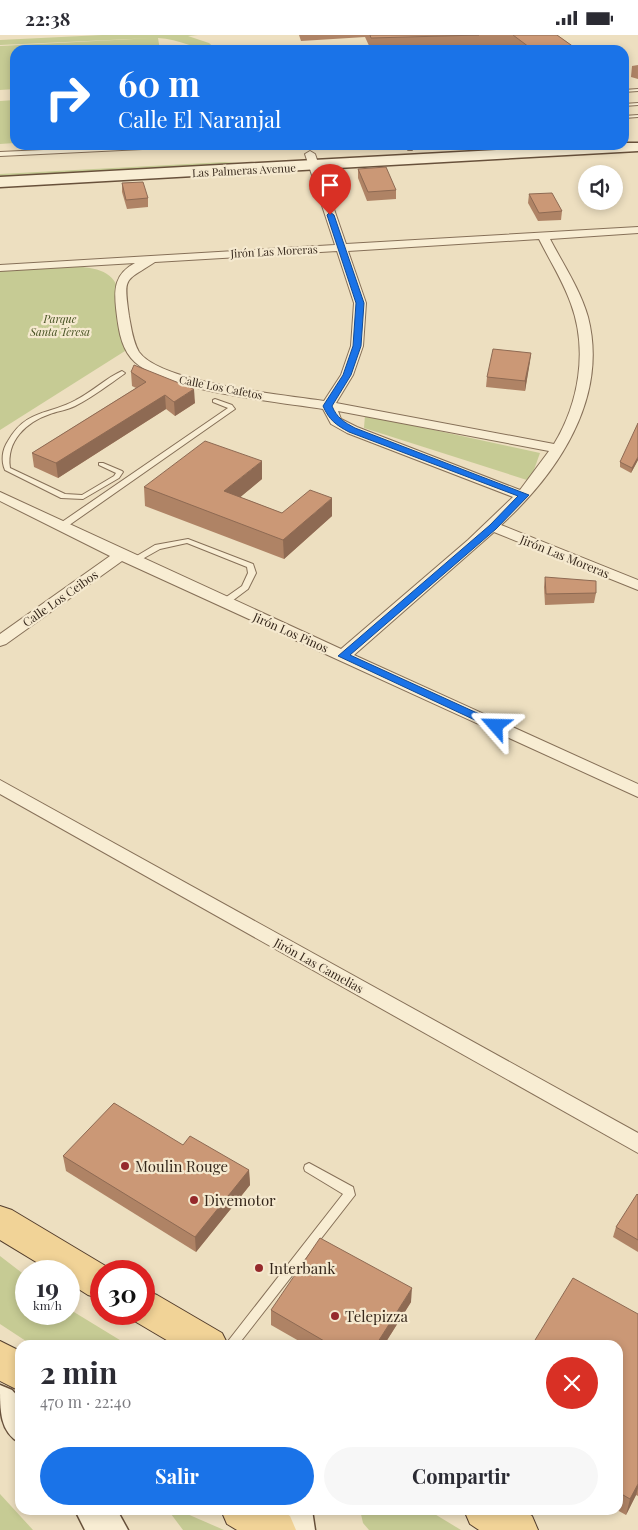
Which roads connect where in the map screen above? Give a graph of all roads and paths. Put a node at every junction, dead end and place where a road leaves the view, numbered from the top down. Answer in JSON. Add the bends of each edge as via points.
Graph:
{"nodes":[{"id":1,"x":82,"y":150,"type":"edge"},
{"id":2,"x":393,"y":150,"type":"edge"},
{"id":3,"x":542,"y":150,"type":"edge"},
{"id":4,"x":0,"y":154,"type":"edge"},
{"id":5,"x":352,"y":158,"type":"junction"},
{"id":6,"x":240,"y":159,"type":"junction"},
{"id":7,"x":311,"y":160,"type":"junction"},
{"id":8,"x":254,"y":169,"type":"junction"},
{"id":9,"x":0,"y":171,"type":"edge"},
{"id":10,"x":0,"y":182,"type":"edge"},
{"id":11,"x":638,"y":230,"type":"edge"},
{"id":12,"x":542,"y":235,"type":"junction"},
{"id":13,"x":342,"y":247,"type":"junction"},
{"id":14,"x":155,"y":259,"type":"junction"},
{"id":15,"x":78,"y":263,"type":"junction"},
{"id":16,"x":0,"y":268,"type":"edge"},
{"id":17,"x":121,"y":284,"type":"junction"},
{"id":18,"x":122,"y":373,"type":"dead end"},
{"id":19,"x":215,"y":401,"type":"dead end"},
{"id":20,"x":328,"y":406,"type":"junction"},
{"id":21,"x":559,"y":449,"type":"junction"},
{"id":22,"x":2,"y":461,"type":"edge"},
{"id":23,"x":101,"y":464,"type":"dead end"},
{"id":24,"x":524,"y":495,"type":"junction"},
{"id":25,"x":0,"y":496,"type":"edge"},
{"id":26,"x":62,"y":526,"type":"junction"},
{"id":27,"x":493,"y":527,"type":"junction"},
{"id":28,"x":127,"y":557,"type":"junction"},
{"id":29,"x":638,"y":585,"type":"edge"},
{"id":30,"x":225,"y":602,"type":"junction"},
{"id":31,"x":0,"y":641,"type":"edge"},
{"id":32,"x":343,"y":656,"type":"junction"},
{"id":33,"x":0,"y":786,"type":"edge"},
{"id":34,"x":638,"y":791,"type":"edge"},
{"id":35,"x":638,"y":1144,"type":"edge"},
{"id":36,"x":309,"y":1168,"type":"dead end"},
{"id":37,"x":0,"y":1221,"type":"edge"},
{"id":38,"x":90,"y":1276,"type":"edge"},
{"id":39,"x":155,"y":1314,"type":"edge"},
{"id":40,"x":196,"y":1340,"type":"edge"},
{"id":41,"x":235,"y":1340,"type":"edge"},
{"id":42,"x":0,"y":1359,"type":"edge"},
{"id":43,"x":15,"y":1370,"type":"edge"},
{"id":44,"x":0,"y":1401,"type":"edge"},
{"id":45,"x":15,"y":1420,"type":"edge"},
{"id":46,"x":97,"y":1515,"type":"edge"},
{"id":47,"x":250,"y":1515,"type":"edge"},
{"id":48,"x":294,"y":1515,"type":"edge"},
{"id":49,"x":492,"y":1515,"type":"edge"},
{"id":50,"x":109,"y":1530,"type":"edge"},
{"id":51,"x":276,"y":1530,"type":"edge"},
{"id":52,"x":296,"y":1530,"type":"edge"},
{"id":53,"x":518,"y":1530,"type":"edge"}],
"edges":[{"from":1,"to":4,"type":"lane"},
{"from":2,"to":5,"type":"main road","name":"Las Palmeras Avenue"},
{"from":3,"to":5,"type":"main road","name":"Las Palmeras Avenue"},
{"from":5,"to":7,"type":"main road","name":"Las Palmeras Avenue"},
{"from":6,"to":7,"type":"main road","name":"Las Palmeras Avenue"},
{"from":6,"to":8,"type":"main road","via":[[253,161]]},
{"from":6,"to":9,"type":"main road","name":"Las Palmeras Avenue"},
{"from":7,"to":8,"type":"main road","name":"Las Palmeras Avenue"},
{"from":7,"to":13,"type":"street"},
{"from":8,"to":10,"type":"main road","name":"Las Palmeras Avenue"},
{"from":11,"to":12,"type":"street","name":"Jirón Las Moreras"},
{"from":12,"to":13,"type":"street","name":"Jirón Las Moreras"},
{"from":12,"to":21,"type":"street","via":[[574,297],[586,345],[581,396]]},
{"from":13,"to":14,"type":"street","name":"Jirón Las Moreras"},
{"from":13,"to":20,"type":"street","via":[[360,303],[357,346],[347,375]]},
{"from":14,"to":15,"type":"street","name":"Jirón Las Moreras"},
{"from":14,"to":17,"type":"street","via":[[128,273]]},
{"from":15,"to":16,"type":"street","name":"Jirón Las Moreras"},
{"from":15,"to":17,"type":"street","via":[[100,266],[116,273]]},
{"from":17,"to":20,"type":"street","name":"Calle Los Cafetos","via":[[124,329],[130,349],[154,370],[182,381]]},
{"from":18,"to":22,"type":"lane","via":[[72,405],[26,422],[7,444]]},
{"from":19,"to":26,"type":"lane","via":[[232,409]]},
{"from":20,"to":21,"type":"street","name":"Calle Los Cafetos"},
{"from":20,"to":24,"type":"street","via":[[336,421],[352,430]]},
{"from":21,"to":24,"type":"street"},
{"from":22,"to":23,"type":"lane","via":[[12,472],[64,496],[83,497],[120,472]]},
{"from":24,"to":27,"type":"street"},
{"from":25,"to":26,"type":"street","name":"Jirón Los Pinos"},
{"from":26,"to":28,"type":"street","name":"Jirón Los Pinos"},
{"from":27,"to":29,"type":"street","name":"Jirón Las Moreras"},
{"from":27,"to":32,"type":"street"},
{"from":28,"to":30,"type":"street","name":"Jirón Los Pinos"},
{"from":28,"to":30,"type":"lane","via":[[188,541],[250,567],[252,573],[246,587]]},
{"from":28,"to":31,"type":"street","name":"Calle Los Ceibos"},
{"from":30,"to":32,"type":"street","name":"Jirón Los Pinos"},
{"from":32,"to":34,"type":"street","name":"Jirón Los Pinos"},
{"from":33,"to":35,"type":"street","name":"Jirón Las Camelias"},
{"from":36,"to":41,"type":"lane","via":[[349,1190],[349,1195]]},
{"from":37,"to":38,"type":"main road"},
{"from":39,"to":40,"type":"main road"},
{"from":42,"to":43,"type":"main road"},
{"from":44,"to":45,"type":"main road"},
{"from":46,"to":50,"type":"main road"},
{"from":47,"to":51,"type":"main road"},
{"from":48,"to":52,"type":"main road"},
{"from":49,"to":53,"type":"main road"}]}
